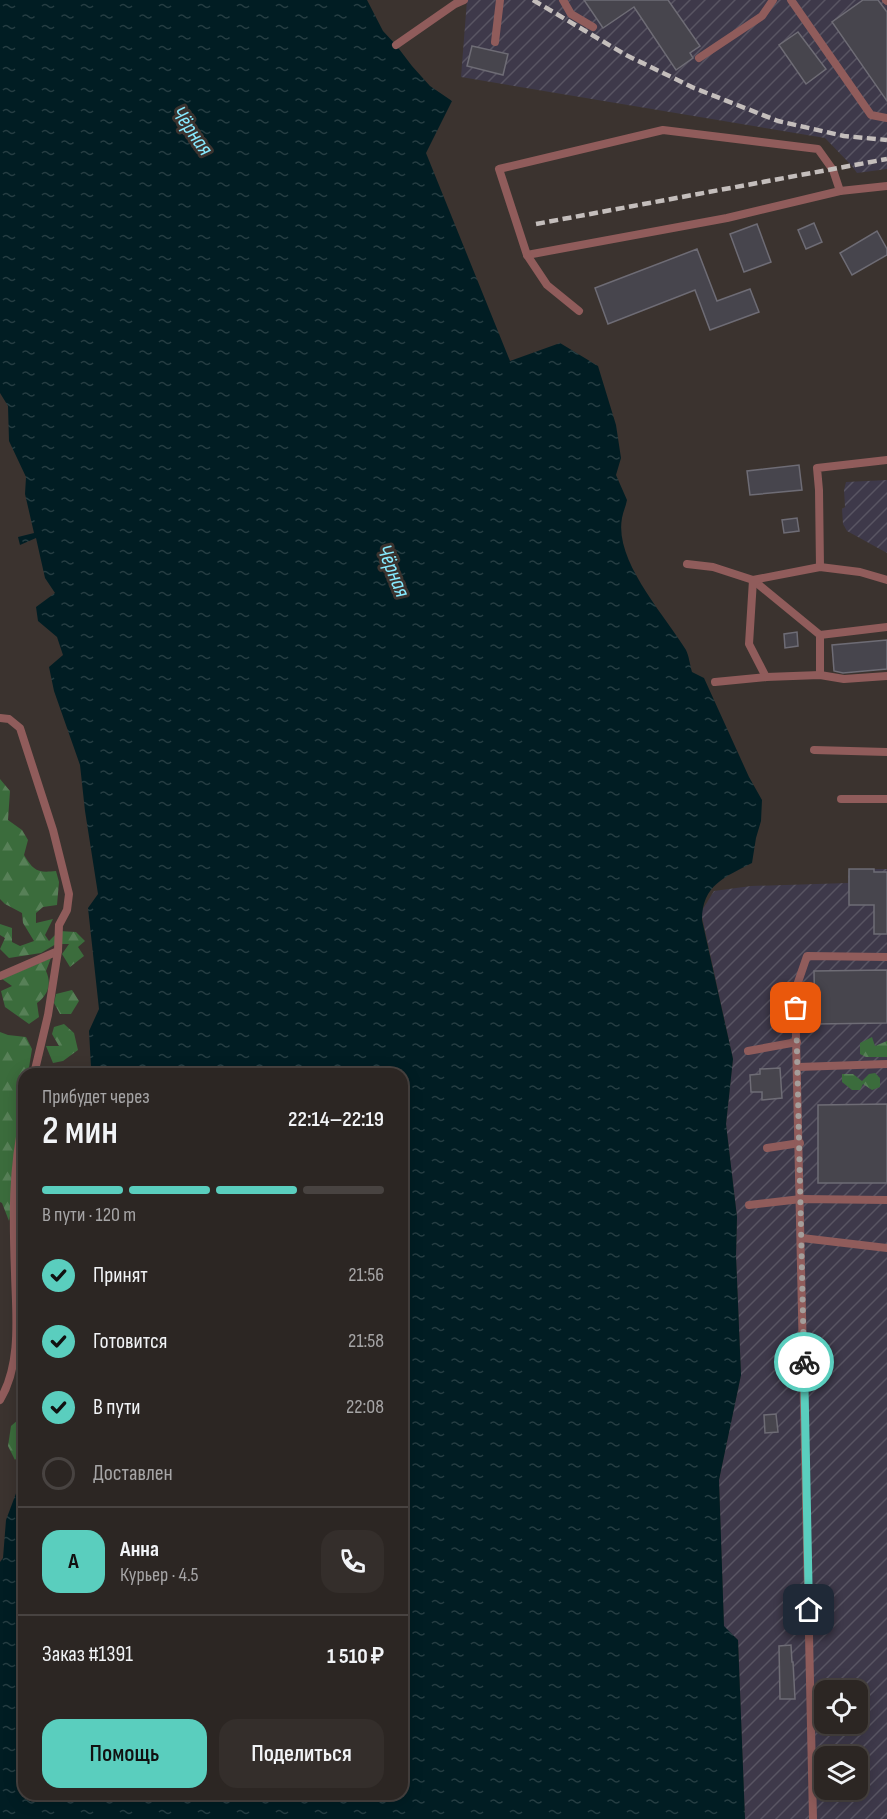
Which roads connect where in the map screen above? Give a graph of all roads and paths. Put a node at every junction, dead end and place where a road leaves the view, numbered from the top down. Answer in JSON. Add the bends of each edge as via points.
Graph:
{"nodes":[{"id":1,"x":464,"y":0,"type":"edge"},
{"id":2,"x":500,"y":0,"type":"edge"},
{"id":3,"x":563,"y":0,"type":"edge"},
{"id":4,"x":773,"y":0,"type":"edge"},
{"id":5,"x":791,"y":0,"type":"edge"},
{"id":6,"x":593,"y":27,"type":"dead end"},
{"id":7,"x":495,"y":42,"type":"dead end"},
{"id":8,"x":396,"y":45,"type":"dead end"},
{"id":9,"x":699,"y":58,"type":"dead end"},
{"id":10,"x":887,"y":118,"type":"edge"},
{"id":11,"x":887,"y":186,"type":"edge"},
{"id":12,"x":840,"y":191,"type":"junction"},
{"id":13,"x":527,"y":255,"type":"junction"},
{"id":14,"x":579,"y":310,"type":"dead end"},
{"id":15,"x":887,"y":460,"type":"edge"},
{"id":16,"x":687,"y":564,"type":"dead end"},
{"id":17,"x":820,"y":567,"type":"junction"},
{"id":18,"x":753,"y":580,"type":"junction"},
{"id":19,"x":887,"y":580,"type":"edge"},
{"id":20,"x":887,"y":627,"type":"edge"},
{"id":21,"x":820,"y":635,"type":"junction"},
{"id":22,"x":820,"y":675,"type":"junction"},
{"id":23,"x":887,"y":676,"type":"edge"},
{"id":24,"x":765,"y":677,"type":"junction"},
{"id":25,"x":715,"y":682,"type":"dead end"},
{"id":26,"x":0,"y":718,"type":"edge"},
{"id":27,"x":814,"y":750,"type":"dead end"},
{"id":28,"x":887,"y":752,"type":"edge"},
{"id":29,"x":841,"y":799,"type":"dead end"},
{"id":30,"x":887,"y":799,"type":"edge"},
{"id":31,"x":58,"y":951,"type":"junction"},
{"id":32,"x":887,"y":957,"type":"edge"},
{"id":33,"x":0,"y":976,"type":"edge"},
{"id":34,"x":797,"y":1042,"type":"junction"},
{"id":35,"x":748,"y":1051,"type":"dead end"},
{"id":36,"x":887,"y":1064,"type":"edge"},
{"id":37,"x":798,"y":1067,"type":"junction"},
{"id":38,"x":35,"y":1068,"type":"edge"},
{"id":39,"x":800,"y":1143,"type":"junction"},
{"id":40,"x":767,"y":1148,"type":"dead end"},
{"id":41,"x":18,"y":1151,"type":"edge"},
{"id":42,"x":801,"y":1199,"type":"junction"},
{"id":43,"x":887,"y":1200,"type":"edge"},
{"id":44,"x":749,"y":1205,"type":"dead end"},
{"id":45,"x":802,"y":1238,"type":"junction"},
{"id":46,"x":887,"y":1248,"type":"edge"},
{"id":47,"x":0,"y":1400,"type":"edge"},
{"id":48,"x":813,"y":1819,"type":"edge"}],
"edges":[{"from":1,"to":8,"type":"lane"},
{"from":2,"to":7,"type":"lane"},
{"from":3,"to":6,"type":"lane","via":[[572,14]]},
{"from":4,"to":9,"type":"lane","via":[[762,16]]},
{"from":5,"to":10,"type":"lane","via":[[871,115]]},
{"from":11,"to":12,"type":"lane"},
{"from":12,"to":13,"type":"lane","via":[[727,218]]},
{"from":12,"to":13,"type":"lane","via":[[833,170],[818,149],[663,130],[499,169]]},
{"from":13,"to":14,"type":"lane","via":[[547,285]]},
{"from":15,"to":17,"type":"lane","via":[[817,468]]},
{"from":16,"to":18,"type":"lane","via":[[713,567]]},
{"from":17,"to":18,"type":"lane"},
{"from":17,"to":19,"type":"lane"},
{"from":18,"to":21,"type":"lane"},
{"from":18,"to":24,"type":"lane","via":[[749,644]]},
{"from":20,"to":21,"type":"lane"},
{"from":21,"to":22,"type":"lane"},
{"from":22,"to":23,"type":"lane","via":[[844,679]]},
{"from":22,"to":24,"type":"lane"},
{"from":24,"to":25,"type":"lane"},
{"from":26,"to":31,"type":"lane","via":[[9,719],[20,728],[65,877],[68,910],[59,925]]},
{"from":27,"to":28,"type":"lane"},
{"from":29,"to":30,"type":"lane"},
{"from":31,"to":33,"type":"lane"},
{"from":31,"to":38,"type":"lane"},
{"from":32,"to":34,"type":"lane","via":[[807,956],[795,991]]},
{"from":34,"to":35,"type":"lane"},
{"from":34,"to":37,"type":"lane"},
{"from":36,"to":37,"type":"lane"},
{"from":37,"to":39,"type":"lane"},
{"from":39,"to":40,"type":"lane"},
{"from":39,"to":42,"type":"lane"},
{"from":41,"to":47,"type":"lane","via":[[17,1326],[13,1359]]},
{"from":42,"to":43,"type":"lane"},
{"from":42,"to":44,"type":"lane"},
{"from":42,"to":45,"type":"lane"},
{"from":45,"to":46,"type":"lane"},
{"from":45,"to":48,"type":"lane"}]}
